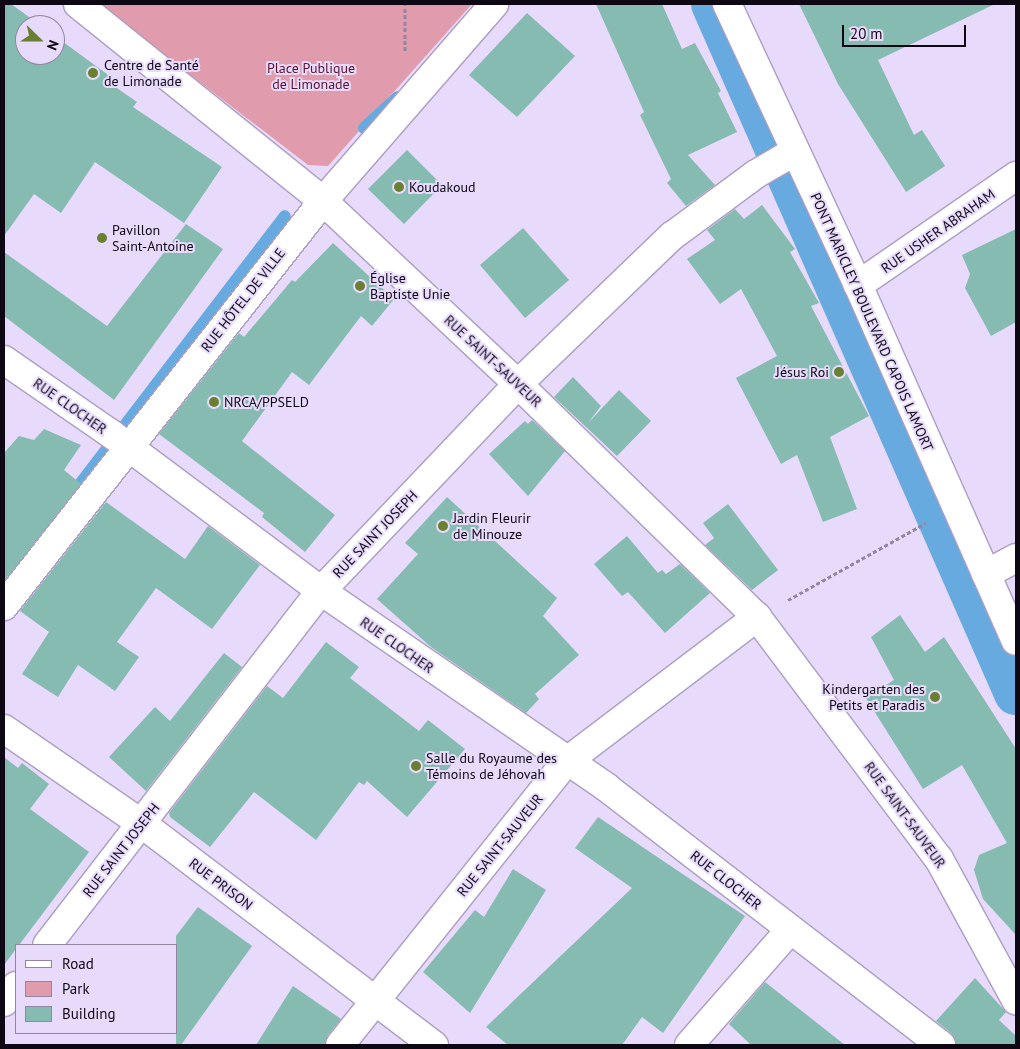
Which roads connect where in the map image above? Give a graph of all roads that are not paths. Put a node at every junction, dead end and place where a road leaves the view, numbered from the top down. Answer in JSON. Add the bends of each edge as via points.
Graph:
{"nodes":[{"id":1,"x":78,"y":4,"type":"edge"},
{"id":2,"x":494,"y":4,"type":"edge"},
{"id":3,"x":727,"y":4,"type":"edge"},
{"id":4,"x":794,"y":152,"type":"junction"},
{"id":5,"x":1016,"y":176,"type":"edge"},
{"id":6,"x":323,"y":201,"type":"junction"},
{"id":7,"x":858,"y":285,"type":"junction"},
{"id":8,"x":4,"y":360,"type":"edge"},
{"id":9,"x":518,"y":384,"type":"junction"},
{"id":10,"x":119,"y":441,"type":"junction"},
{"id":11,"x":1016,"y":558,"type":"edge"},
{"id":12,"x":986,"y":574,"type":"junction"},
{"id":13,"x":320,"y":591,"type":"junction"},
{"id":14,"x":4,"y":606,"type":"edge"},
{"id":15,"x":757,"y":617,"type":"junction"},
{"id":16,"x":1016,"y":641,"type":"edge"},
{"id":17,"x":4,"y":729,"type":"edge"},
{"id":18,"x":566,"y":762,"type":"junction"},
{"id":19,"x":141,"y":823,"type":"junction"},
{"id":20,"x":790,"y":930,"type":"junction"},
{"id":21,"x":48,"y":944,"type":"edge"},
{"id":22,"x":15,"y":987,"type":"edge"},
{"id":23,"x":375,"y":1000,"type":"junction"},
{"id":24,"x":1016,"y":1000,"type":"edge"},
{"id":25,"x":4,"y":1002,"type":"edge"},
{"id":26,"x":340,"y":1045,"type":"edge"},
{"id":27,"x":434,"y":1045,"type":"edge"},
{"id":28,"x":689,"y":1045,"type":"edge"},
{"id":29,"x":941,"y":1045,"type":"edge"}],
"edges":[{"from":1,"to":6,"type":"street","name":"RUE SAINT-SAUVEUR"},
{"from":2,"to":6,"type":"street","name":"RUE HÔTEL DE VILLE"},
{"from":3,"to":4,"type":"street","name":"PONT MARICLEY BOULEVARD CAPOIS LAMORT"},
{"from":4,"to":7,"type":"street","name":"PONT MARICLEY BOULEVARD CAPOIS LAMORT"},
{"from":4,"to":9,"type":"street","name":"RUE SAINT JOSEPH","via":[[762,170],[672,236]]},
{"from":5,"to":7,"type":"street","name":"RUE USHER ABRAHAM"},
{"from":6,"to":9,"type":"street","name":"RUE SAINT-SAUVEUR"},
{"from":6,"to":10,"type":"street","name":"RUE HÔTEL DE VILLE"},
{"from":7,"to":12,"type":"street","name":"PONT MARICLEY BOULEVARD CAPOIS LAMORT"},
{"from":8,"to":10,"type":"street","name":"RUE CLOCHER"},
{"from":9,"to":13,"type":"street","name":"RUE SAINT JOSEPH"},
{"from":9,"to":15,"type":"street","name":"RUE SAINT-SAUVEUR"},
{"from":10,"to":13,"type":"street","name":"RUE CLOCHER"},
{"from":10,"to":14,"type":"street","name":"RUE HÔTEL DE VILLE"},
{"from":11,"to":12,"type":"street"},
{"from":12,"to":16,"type":"street","name":"PONT MARICLEY BOULEVARD CAPOIS LAMORT"},
{"from":13,"to":18,"type":"street","name":"RUE CLOCHER"},
{"from":13,"to":19,"type":"street","name":"RUE SAINT JOSEPH"},
{"from":15,"to":18,"type":"street","name":"RUE SAINT-SAUVEUR"},
{"from":15,"to":24,"type":"street","name":"RUE SAINT-SAUVEUR","via":[[939,859]]},
{"from":17,"to":19,"type":"street","name":"RUE PRISON"},
{"from":18,"to":20,"type":"street","name":"RUE CLOCHER","via":[[606,788]]},
{"from":18,"to":23,"type":"street","name":"RUE SAINT-SAUVEUR"},
{"from":19,"to":21,"type":"street","name":"RUE SAINT JOSEPH"},
{"from":19,"to":23,"type":"street","name":"RUE PRISON"},
{"from":20,"to":28,"type":"street"},
{"from":20,"to":29,"type":"street","name":"RUE CLOCHER"},
{"from":22,"to":25,"type":"street"},
{"from":23,"to":26,"type":"street","name":"RUE SAINT-SAUVEUR"},
{"from":23,"to":27,"type":"street","name":"RUE PRISON"}]}
